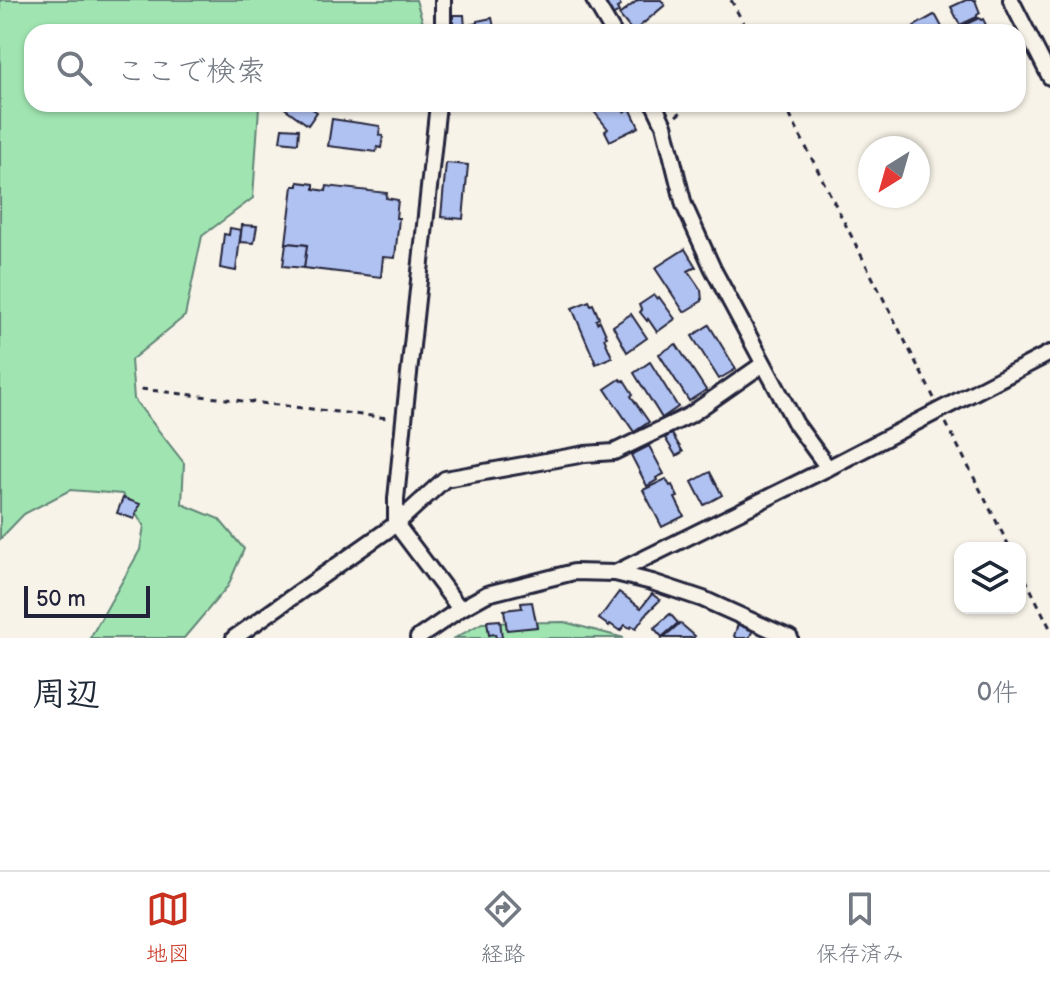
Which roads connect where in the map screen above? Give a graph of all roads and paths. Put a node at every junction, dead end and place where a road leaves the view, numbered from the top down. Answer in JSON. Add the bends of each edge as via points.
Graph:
{"nodes":[{"id":1,"x":443,"y":0,"type":"edge"},
{"id":2,"x":594,"y":0,"type":"edge"},
{"id":3,"x":731,"y":0,"type":"edge"},
{"id":4,"x":1011,"y":0,"type":"edge"},
{"id":5,"x":443,"y":24,"type":"edge"},
{"id":6,"x":608,"y":24,"type":"edge"},
{"id":7,"x":744,"y":24,"type":"edge"},
{"id":8,"x":1023,"y":24,"type":"edge"},
{"id":9,"x":1026,"y":30,"type":"edge"},
{"id":10,"x":1050,"y":77,"type":"edge"},
{"id":11,"x":437,"y":112,"type":"edge"},
{"id":12,"x":658,"y":112,"type":"edge"},
{"id":13,"x":681,"y":112,"type":"edge"},
{"id":14,"x":788,"y":112,"type":"edge"},
{"id":15,"x":664,"y":125,"type":"junction"},
{"id":16,"x":1050,"y":353,"type":"edge"},
{"id":17,"x":763,"y":364,"type":"junction"},
{"id":18,"x":141,"y":389,"type":"dead end"},
{"id":19,"x":940,"y":410,"type":"junction"},
{"id":20,"x":404,"y":420,"type":"junction"},
{"id":21,"x":828,"y":468,"type":"junction"},
{"id":22,"x":396,"y":524,"type":"junction"},
{"id":23,"x":1007,"y":542,"type":"edge"},
{"id":24,"x":615,"y":573,"type":"junction"},
{"id":25,"x":1026,"y":580,"type":"edge"},
{"id":26,"x":460,"y":609,"type":"junction"},
{"id":27,"x":1050,"y":628,"type":"edge"},
{"id":28,"x":234,"y":638,"type":"edge"},
{"id":29,"x":418,"y":638,"type":"edge"},
{"id":30,"x":790,"y":638,"type":"edge"}],
"edges":[{"from":1,"to":5,"type":"street"},
{"from":2,"to":6,"type":"street"},
{"from":3,"to":7,"type":"path"},
{"from":4,"to":8,"type":"street"},
{"from":9,"to":10,"type":"street"},
{"from":11,"to":20,"type":"street"},
{"from":12,"to":15,"type":"street"},
{"from":13,"to":15,"type":"path"},
{"from":14,"to":19,"type":"path"},
{"from":15,"to":17,"type":"street","via":[[684,205]]},
{"from":16,"to":19,"type":"street"},
{"from":17,"to":21,"type":"street"},
{"from":17,"to":22,"type":"street","via":[[690,415],[614,452],[445,479]]},
{"from":18,"to":20,"type":"path"},
{"from":19,"to":21,"type":"street"},
{"from":19,"to":23,"type":"path"},
{"from":20,"to":22,"type":"street"},
{"from":21,"to":24,"type":"street"},
{"from":22,"to":26,"type":"street"},
{"from":22,"to":28,"type":"street"},
{"from":24,"to":26,"type":"street","via":[[574,572],[487,594]]},
{"from":24,"to":30,"type":"street","via":[[703,599]]},
{"from":25,"to":27,"type":"path"},
{"from":26,"to":29,"type":"street"}]}
